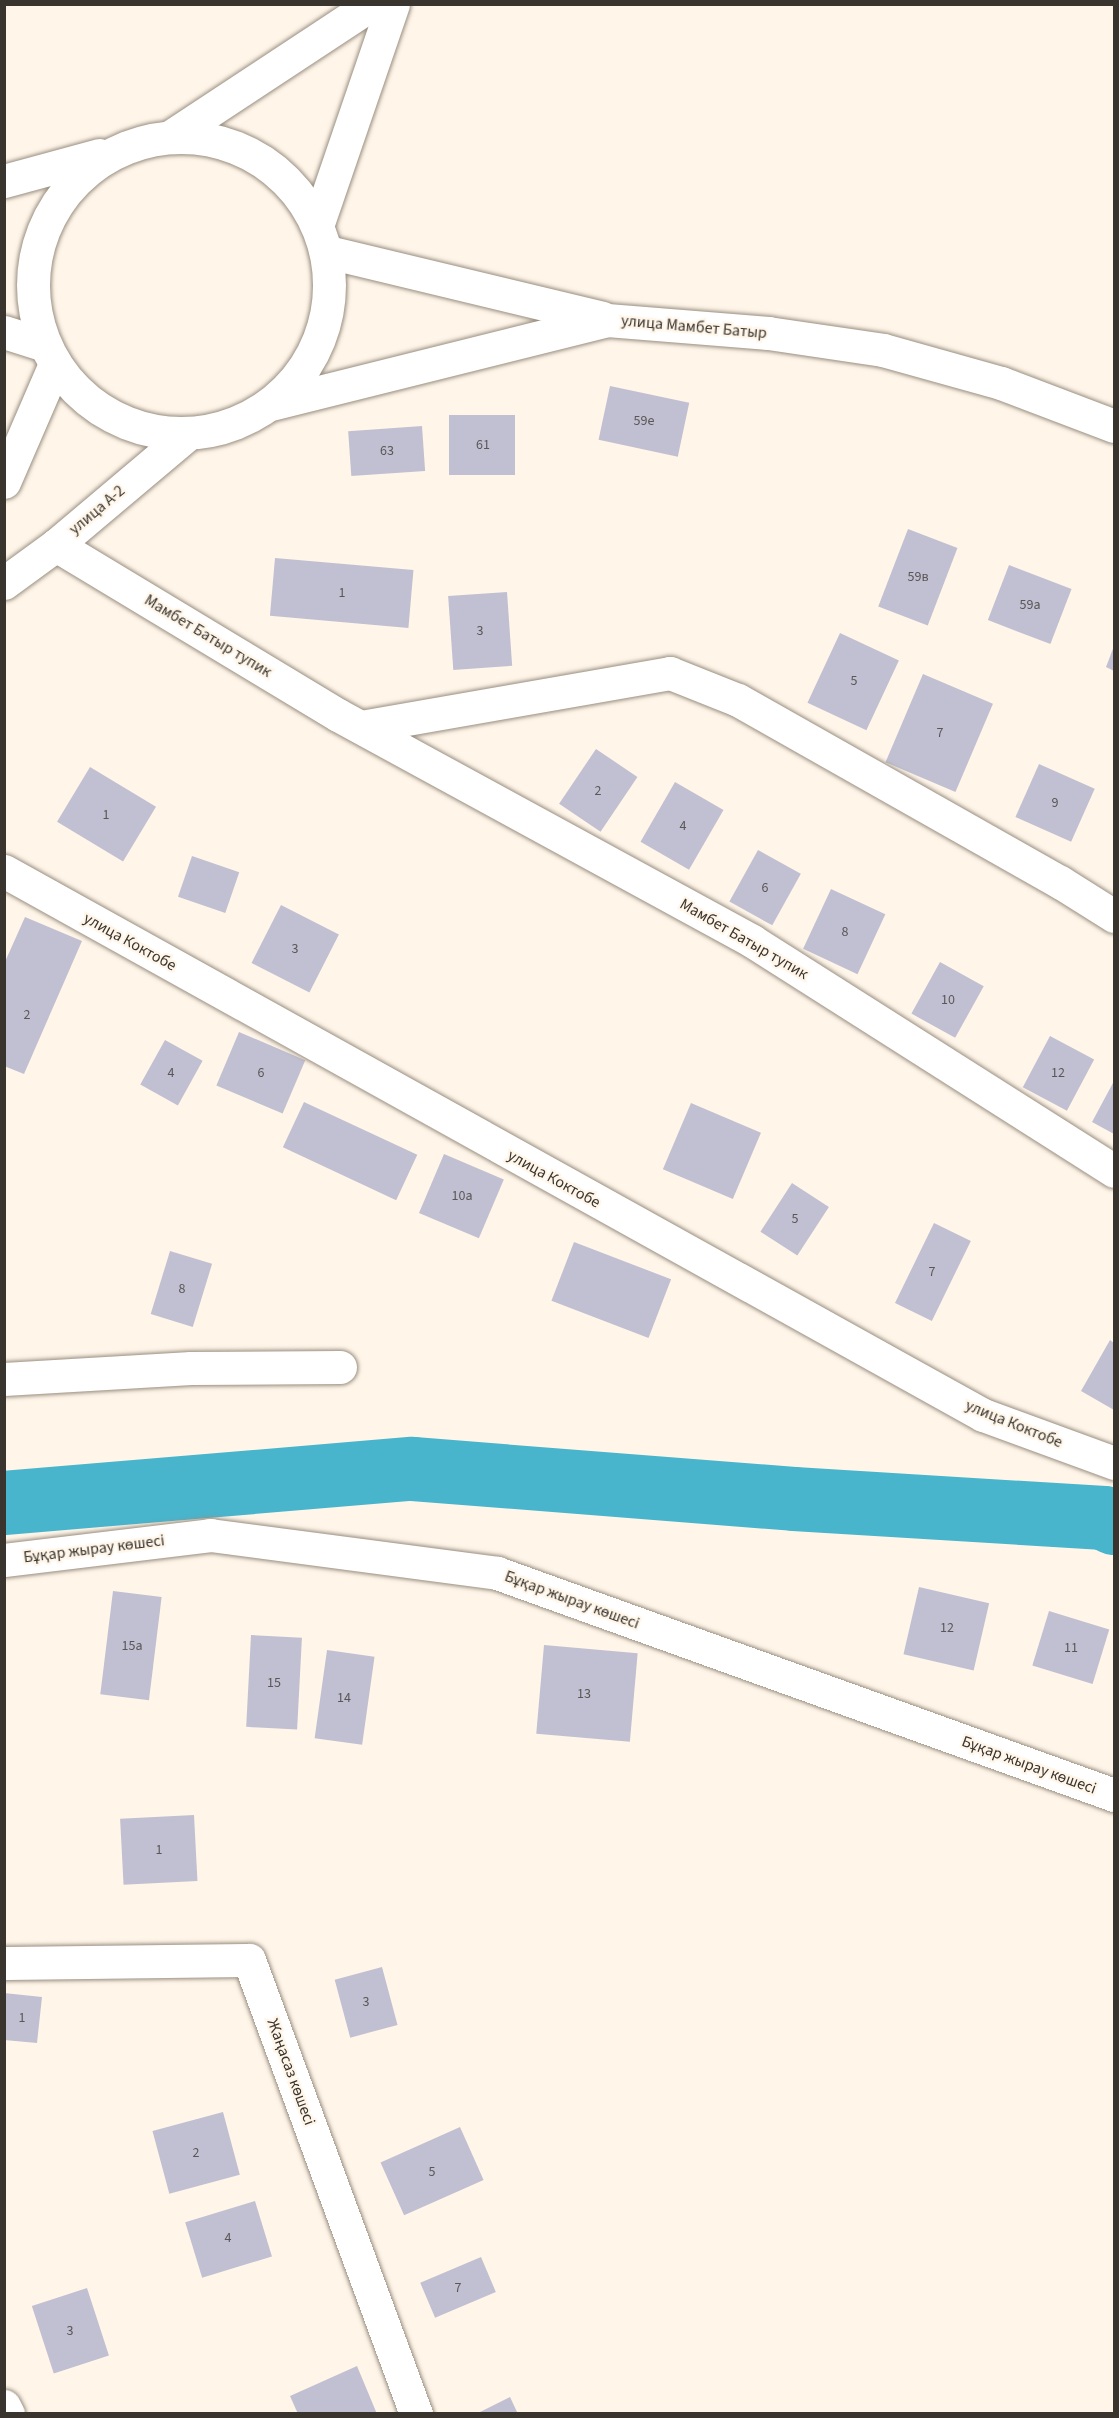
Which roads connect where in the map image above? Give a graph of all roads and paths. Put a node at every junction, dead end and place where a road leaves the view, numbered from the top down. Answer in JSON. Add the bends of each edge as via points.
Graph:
{"nodes":[{"id":1,"x":372,"y":4,"type":"edge"},
{"id":2,"x":393,"y":4,"type":"edge"},
{"id":3,"x":173,"y":135,"type":"junction"},
{"id":4,"x":110,"y":153,"type":"junction"},
{"id":5,"x":4,"y":182,"type":"edge"},
{"id":6,"x":323,"y":237,"type":"junction"},
{"id":7,"x":607,"y":320,"type":"junction"},
{"id":8,"x":4,"y":332,"type":"edge"},
{"id":9,"x":50,"y":354,"type":"junction"},
{"id":10,"x":271,"y":404,"type":"junction"},
{"id":11,"x":1114,"y":426,"type":"edge"},
{"id":12,"x":188,"y":434,"type":"junction"},
{"id":13,"x":4,"y":482,"type":"edge"},
{"id":14,"x":56,"y":545,"type":"junction"},
{"id":15,"x":4,"y":583,"type":"edge"},
{"id":16,"x":361,"y":727,"type":"junction"},
{"id":17,"x":4,"y":871,"type":"edge"},
{"id":18,"x":1114,"y":916,"type":"edge"},
{"id":19,"x":1114,"y":1171,"type":"edge"},
{"id":20,"x":340,"y":1367,"type":"dead end"},
{"id":21,"x":4,"y":1379,"type":"edge"},
{"id":22,"x":1114,"y":1463,"type":"edge"},
{"id":23,"x":4,"y":1560,"type":"edge"},
{"id":24,"x":1114,"y":1795,"type":"edge"},
{"id":25,"x":4,"y":1963,"type":"edge"},
{"id":26,"x":4,"y":2406,"type":"edge"},
{"id":27,"x":8,"y":2414,"type":"edge"},
{"id":28,"x":416,"y":2414,"type":"edge"}],
"edges":[{"from":1,"to":3,"type":"street"},
{"from":2,"to":6,"type":"street"},
{"from":3,"to":4,"type":"street"},
{"from":3,"to":6,"type":"street","via":[[233,143],[283,174]]},
{"from":4,"to":5,"type":"street"},
{"from":4,"to":9,"type":"street","via":[[80,174],[56,203],[40,236],[33,273],[34,310]]},
{"from":6,"to":7,"type":"street"},
{"from":6,"to":10,"type":"street","via":[[331,295],[322,336],[301,374]]},
{"from":7,"to":10,"type":"street","name":"улица Мамбет Батыр"},
{"from":7,"to":11,"type":"street","name":"улица Мамбет Батыр","via":[[768,333],[884,350],[1001,383]]},
{"from":8,"to":9,"type":"street"},
{"from":9,"to":12,"type":"street","via":[[80,394],[112,417],[149,430]]},
{"from":9,"to":13,"type":"street"},
{"from":10,"to":12,"type":"street","via":[[231,425]]},
{"from":12,"to":14,"type":"street","name":"улица А-2"},
{"from":14,"to":15,"type":"street","name":"улица А-2"},
{"from":14,"to":16,"type":"street","name":"Мамбет Батыр тупик"},
{"from":16,"to":18,"type":"street","via":[[670,673],[738,700]]},
{"from":16,"to":19,"type":"street","name":"Мамбет Батыр тупик","via":[[753,941]]},
{"from":17,"to":22,"type":"street","name":"улица Коктобе","via":[[983,1415]]},
{"from":20,"to":21,"type":"street","via":[[191,1368]]},
{"from":23,"to":24,"type":"street","name":"Бұқар жырау көшесі","via":[[210,1535],[497,1573]]},
{"from":25,"to":28,"type":"street","name":"Жаңасаз көшесі","via":[[249,1960]]},
{"from":26,"to":27,"type":"street"}]}
